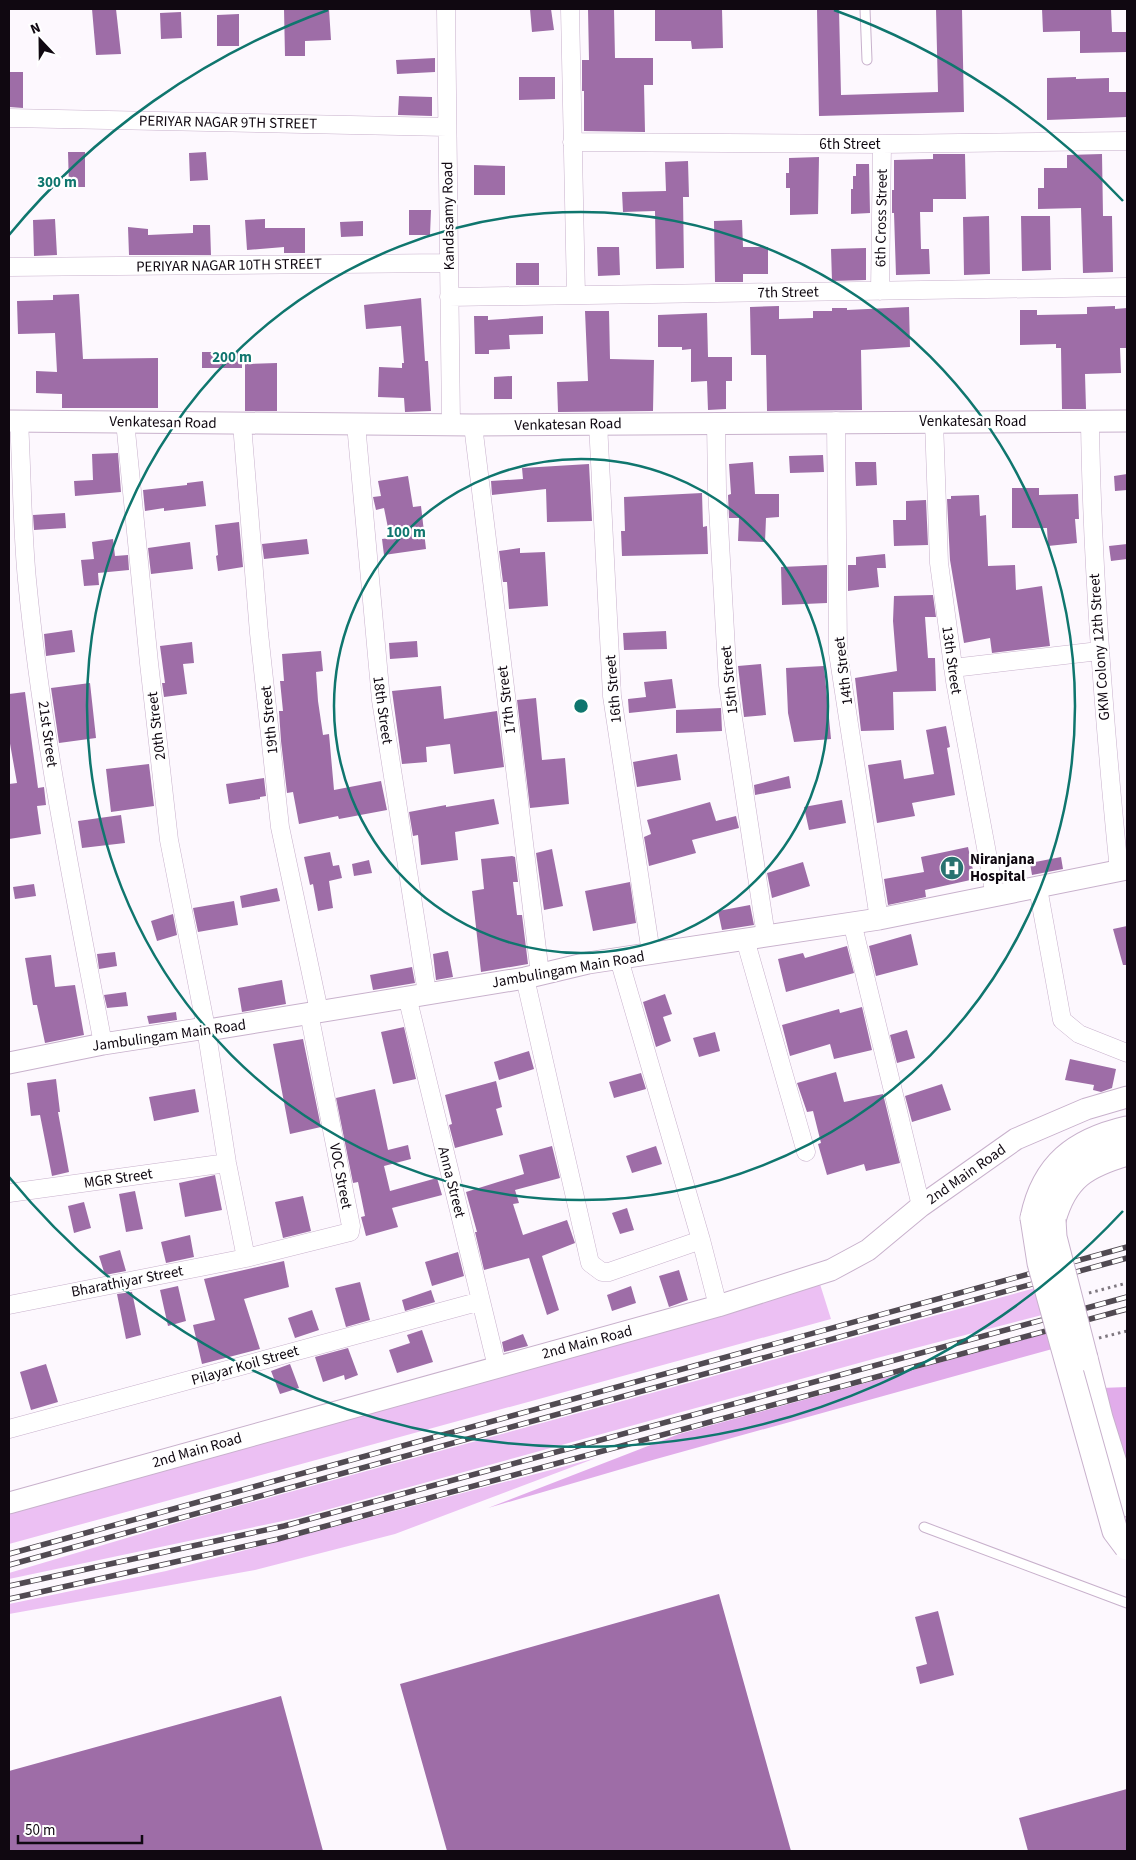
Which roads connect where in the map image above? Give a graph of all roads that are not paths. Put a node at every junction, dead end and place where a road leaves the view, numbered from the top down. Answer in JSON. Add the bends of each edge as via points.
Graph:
{"nodes":[{"id":1,"x":446,"y":9,"type":"edge"},
{"id":2,"x":570,"y":9,"type":"edge"},
{"id":3,"x":865,"y":9,"type":"edge"},
{"id":4,"x":867,"y":60,"type":"dead end"},
{"id":5,"x":9,"y":118,"type":"edge"},
{"id":6,"x":447,"y":127,"type":"junction"},
{"id":7,"x":1127,"y":141,"type":"edge"},
{"id":8,"x":572,"y":142,"type":"junction"},
{"id":9,"x":882,"y":144,"type":"junction"},
{"id":10,"x":449,"y":263,"type":"junction"},
{"id":11,"x":9,"y":267,"type":"edge"},
{"id":12,"x":1127,"y":287,"type":"edge"},
{"id":13,"x":880,"y":291,"type":"junction"},
{"id":14,"x":576,"y":295,"type":"junction"},
{"id":15,"x":449,"y":297,"type":"junction"},
{"id":16,"x":14,"y":421,"type":"edge"},
{"id":17,"x":125,"y":421,"type":"junction"},
{"id":18,"x":836,"y":421,"type":"junction"},
{"id":19,"x":934,"y":421,"type":"junction"},
{"id":20,"x":1127,"y":421,"type":"edge"},
{"id":21,"x":716,"y":422,"type":"junction"},
{"id":22,"x":1090,"y":422,"type":"junction"},
{"id":23,"x":598,"y":423,"type":"junction"},
{"id":24,"x":242,"y":424,"type":"junction"},
{"id":25,"x":356,"y":424,"type":"junction"},
{"id":26,"x":451,"y":424,"type":"junction"},
{"id":27,"x":473,"y":425,"type":"junction"},
{"id":28,"x":1099,"y":651,"type":"junction"},
{"id":29,"x":953,"y":668,"type":"junction"},
{"id":30,"x":1123,"y":870,"type":"edge"},
{"id":31,"x":1038,"y":888,"type":"junction"},
{"id":32,"x":995,"y":896,"type":"junction"},
{"id":33,"x":880,"y":918,"type":"junction"},
{"id":34,"x":852,"y":922,"type":"junction"},
{"id":35,"x":766,"y":936,"type":"junction"},
{"id":36,"x":744,"y":939,"type":"junction"},
{"id":37,"x":651,"y":953,"type":"junction"},
{"id":38,"x":618,"y":959,"type":"junction"},
{"id":39,"x":532,"y":976,"type":"junction"},
{"id":40,"x":417,"y":995,"type":"junction"},
{"id":41,"x":314,"y":1012,"type":"junction"},
{"id":42,"x":206,"y":1028,"type":"junction"},
{"id":43,"x":103,"y":1044,"type":"junction"},
{"id":44,"x":1127,"y":1053,"type":"edge"},
{"id":45,"x":9,"y":1063,"type":"edge"},
{"id":46,"x":1127,"y":1098,"type":"edge"},
{"id":47,"x":1127,"y":1129,"type":"edge"},
{"id":48,"x":806,"y":1152,"type":"dead end"},
{"id":49,"x":1127,"y":1153,"type":"edge"},
{"id":50,"x":228,"y":1162,"type":"junction"},
{"id":51,"x":9,"y":1194,"type":"edge"},
{"id":52,"x":921,"y":1206,"type":"junction"},
{"id":53,"x":1043,"y":1219,"type":"junction"},
{"id":54,"x":701,"y":1240,"type":"junction"},
{"id":55,"x":246,"y":1258,"type":"junction"},
{"id":56,"x":481,"y":1301,"type":"junction"},
{"id":57,"x":9,"y":1305,"type":"edge"},
{"id":58,"x":718,"y":1306,"type":"junction"},
{"id":59,"x":497,"y":1367,"type":"junction"},
{"id":60,"x":9,"y":1429,"type":"edge"},
{"id":61,"x":9,"y":1503,"type":"edge"},
{"id":62,"x":1127,"y":1504,"type":"edge"},
{"id":63,"x":924,"y":1527,"type":"dead end"},
{"id":64,"x":1127,"y":1547,"type":"edge"},
{"id":65,"x":1127,"y":1603,"type":"edge"}],
"edges":[{"from":1,"to":6,"type":"street","name":"Kandasamy Road"},
{"from":2,"to":8,"type":"street"},
{"from":3,"to":4,"type":"lane"},
{"from":5,"to":6,"type":"street","name":"PERIYAR NAGAR 9TH STREET"},
{"from":6,"to":10,"type":"street","name":"Kandasamy Road"},
{"from":7,"to":9,"type":"street","name":"6th Street"},
{"from":8,"to":9,"type":"street","name":"6th Street"},
{"from":8,"to":14,"type":"street"},
{"from":9,"to":13,"type":"street","name":"6th Cross Street"},
{"from":10,"to":11,"type":"street","name":"PERIYAR NAGAR 10TH STREET"},
{"from":10,"to":15,"type":"street","name":"Kandasamy Road"},
{"from":12,"to":13,"type":"street","name":"7th Street"},
{"from":13,"to":14,"type":"street","name":"7th Street"},
{"from":14,"to":15,"type":"street","name":"7th Street"},
{"from":15,"to":26,"type":"street","name":"Kandasamy Road"},
{"from":16,"to":17,"type":"street","name":"Venkatesan Road"},
{"from":16,"to":43,"type":"street","name":"21st Street","via":[[27,580],[44,713],[63,836]]},
{"from":17,"to":24,"type":"street","name":"Venkatesan Road"},
{"from":17,"to":42,"type":"street","name":"20th Street","via":[[169,840]]},
{"from":18,"to":19,"type":"street","name":"Venkatesan Road"},
{"from":18,"to":21,"type":"street","name":"Venkatesan Road"},
{"from":18,"to":33,"type":"street","name":"14th Street","via":[[838,653]]},
{"from":19,"to":22,"type":"street","name":"Venkatesan Road"},
{"from":19,"to":29,"type":"street","name":"13th Street","via":[[939,563]]},
{"from":20,"to":22,"type":"street","name":"Venkatesan Road"},
{"from":21,"to":23,"type":"street","name":"Venkatesan Road"},
{"from":21,"to":35,"type":"street","name":"15th Street","via":[[728,685]]},
{"from":22,"to":28,"type":"street","name":"GKM Colony 12th Street"},
{"from":23,"to":27,"type":"street","name":"Venkatesan Road"},
{"from":23,"to":37,"type":"street","name":"16th Street","via":[[612,696]]},
{"from":24,"to":25,"type":"street","name":"Venkatesan Road"},
{"from":24,"to":41,"type":"street","name":"19th Street","via":[[259,633],[280,827]]},
{"from":25,"to":26,"type":"street","name":"Venkatesan Road"},
{"from":25,"to":40,"type":"street","name":"18th Street","via":[[381,700]]},
{"from":26,"to":27,"type":"street","name":"Venkatesan Road"},
{"from":27,"to":39,"type":"street","name":"17th Street"},
{"from":28,"to":29,"type":"street"},
{"from":28,"to":30,"type":"street","name":"GKM Colony 12th Street"},
{"from":29,"to":32,"type":"street","name":"13th Street"},
{"from":30,"to":31,"type":"street","name":"Jambulingam Main Road"},
{"from":31,"to":32,"type":"street","name":"Jambulingam Main Road"},
{"from":31,"to":44,"type":"street","via":[[1062,1020],[1079,1034]]},
{"from":32,"to":33,"type":"street","name":"Jambulingam Main Road"},
{"from":33,"to":34,"type":"street","name":"Jambulingam Main Road"},
{"from":34,"to":35,"type":"street","name":"Jambulingam Main Road"},
{"from":34,"to":52,"type":"street"},
{"from":35,"to":36,"type":"street","name":"Jambulingam Main Road"},
{"from":36,"to":37,"type":"street","name":"Jambulingam Main Road"},
{"from":36,"to":48,"type":"street"},
{"from":37,"to":38,"type":"street","name":"Jambulingam Main Road"},
{"from":38,"to":39,"type":"street","name":"Jambulingam Main Road"},
{"from":38,"to":54,"type":"street"},
{"from":39,"to":40,"type":"street","name":"Jambulingam Main Road"},
{"from":39,"to":54,"type":"street","name":"17th Street","via":[[590,1263],[602,1272],[609,1272]]},
{"from":40,"to":41,"type":"street","name":"Jambulingam Main Road"},
{"from":40,"to":56,"type":"street","name":"Anna Street"},
{"from":41,"to":42,"type":"street","name":"Jambulingam Main Road"},
{"from":41,"to":55,"type":"street","name":"VOC Street","via":[[352,1229],[348,1234]]},
{"from":42,"to":43,"type":"street","name":"Jambulingam Main Road"},
{"from":42,"to":50,"type":"street","name":"20th Street"},
{"from":43,"to":45,"type":"street","name":"Jambulingam Main Road"},
{"from":46,"to":52,"type":"street","name":"2nd Main Road","via":[[1086,1108],[1016,1140]]},
{"from":47,"to":53,"type":"main road","via":[[1107,1133],[1078,1146],[1056,1166],[1038,1195]]},
{"from":49,"to":53,"type":"main road","via":[[1100,1161],[1079,1173]]},
{"from":50,"to":51,"type":"street","name":"MGR Street"},
{"from":50,"to":55,"type":"street","name":"20th Street"},
{"from":52,"to":58,"type":"street","name":"2nd Main Road","via":[[868,1250],[831,1270]]},
{"from":53,"to":62,"type":"main road","bridge":true,"via":[[1054,1237],[1090,1348],[1094,1394]]},
{"from":53,"to":64,"type":"main road","bridge":true,"via":[[1040,1263],[1115,1531]]},
{"from":54,"to":58,"type":"street"},
{"from":55,"to":57,"type":"street","name":"Bharathiyar Street"},
{"from":56,"to":59,"type":"street","name":"Anna Street"},
{"from":56,"to":60,"type":"street","name":"Pilayar Koil Street"},
{"from":58,"to":59,"type":"street","name":"2nd Main Road"},
{"from":59,"to":61,"type":"street","name":"2nd Main Road"},
{"from":63,"to":65,"type":"lane"}]}
